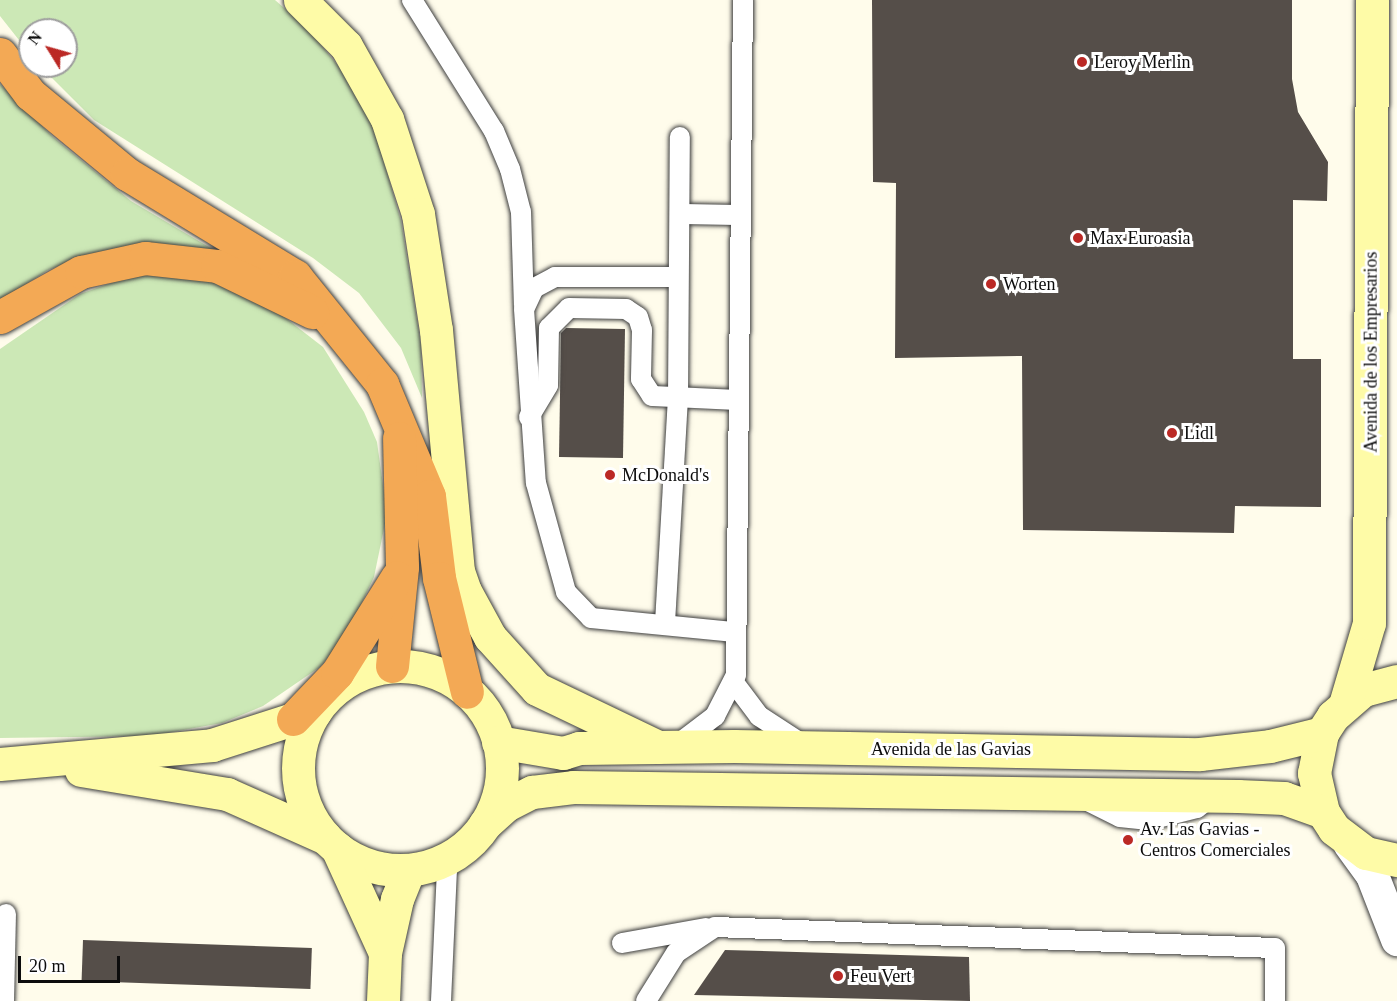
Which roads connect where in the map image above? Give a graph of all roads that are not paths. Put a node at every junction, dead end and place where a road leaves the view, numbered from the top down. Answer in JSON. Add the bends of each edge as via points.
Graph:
{"nodes":[{"id":1,"x":300,"y":0,"type":"edge"},
{"id":2,"x":412,"y":0,"type":"edge"},
{"id":3,"x":743,"y":0,"type":"edge"},
{"id":4,"x":1372,"y":0,"type":"edge"},
{"id":5,"x":0,"y":54,"type":"edge"},
{"id":6,"x":680,"y":136,"type":"dead end"},
{"id":7,"x":680,"y":214,"type":"junction"},
{"id":8,"x":740,"y":215,"type":"junction"},
{"id":9,"x":678,"y":277,"type":"junction"},
{"id":10,"x":524,"y":309,"type":"junction"},
{"id":11,"x":0,"y":317,"type":"edge"},
{"id":12,"x":341,"y":329,"type":"junction"},
{"id":13,"x":678,"y":400,"type":"junction"},
{"id":14,"x":738,"y":400,"type":"junction"},
{"id":15,"x":529,"y":417,"type":"junction"},
{"id":16,"x":399,"y":424,"type":"junction"},
{"id":17,"x":448,"y":478,"type":"junction"},
{"id":18,"x":434,"y":540,"type":"junction"},
{"id":19,"x":402,"y":567,"type":"junction"},
{"id":20,"x":465,"y":591,"type":"junction"},
{"id":21,"x":665,"y":623,"type":"junction"},
{"id":22,"x":735,"y":632,"type":"junction"},
{"id":23,"x":392,"y":666,"type":"junction"},
{"id":24,"x":1397,"y":681,"type":"edge"},
{"id":25,"x":735,"y":684,"type":"junction"},
{"id":26,"x":473,"y":698,"type":"junction"},
{"id":27,"x":1346,"y":701,"type":"junction"},
{"id":28,"x":304,"y":716,"type":"junction"},
{"id":29,"x":1322,"y":733,"type":"junction"},
{"id":30,"x":498,"y":742,"type":"junction"},
{"id":31,"x":667,"y":747,"type":"junction"},
{"id":32,"x":579,"y":748,"type":"junction"},
{"id":33,"x":813,"y":748,"type":"junction"},
{"id":34,"x":37,"y":763,"type":"junction"},
{"id":35,"x":0,"y":764,"type":"edge"},
{"id":36,"x":1323,"y":812,"type":"junction"},
{"id":37,"x":485,"y":824,"type":"junction"},
{"id":38,"x":332,"y":843,"type":"junction"},
{"id":39,"x":1349,"y":843,"type":"junction"},
{"id":40,"x":452,"y":855,"type":"junction"},
{"id":41,"x":1397,"y":860,"type":"edge"},
{"id":42,"x":409,"y":870,"type":"junction"},
{"id":43,"x":6,"y":914,"type":"dead end"},
{"id":44,"x":715,"y":927,"type":"junction"},
{"id":45,"x":1397,"y":939,"type":"edge"},
{"id":46,"x":622,"y":943,"type":"dead end"},
{"id":47,"x":385,"y":953,"type":"junction"},
{"id":48,"x":4,"y":1001,"type":"edge"},
{"id":49,"x":383,"y":1001,"type":"edge"},
{"id":50,"x":441,"y":1001,"type":"edge"},
{"id":51,"x":646,"y":1001,"type":"edge"},
{"id":52,"x":1275,"y":1001,"type":"edge"}],
"edges":[{"from":1,"to":17,"type":"street","via":[[346,46],[387,119],[405,168],[425,251]]},
{"from":2,"to":10,"type":"lane","via":[[494,131],[510,169],[521,212]]},
{"from":3,"to":8,"type":"lane"},
{"from":4,"to":27,"type":"street","name":"Avenida de los Empresarios","via":[[1369,623]]},
{"from":5,"to":12,"type":"highway","via":[[30,94],[127,174],[295,276]]},
{"from":6,"to":7,"type":"lane"},
{"from":7,"to":8,"type":"lane"},
{"from":7,"to":9,"type":"lane"},
{"from":8,"to":14,"type":"lane"},
{"from":9,"to":10,"type":"lane","via":[[555,277],[534,288]]},
{"from":9,"to":13,"type":"lane"},
{"from":10,"to":15,"type":"lane"},
{"from":11,"to":12,"type":"highway","via":[[81,272],[145,258],[216,266],[281,293]]},
{"from":12,"to":16,"type":"highway","via":[[382,384]]},
{"from":13,"to":14,"type":"lane"},
{"from":13,"to":15,"type":"lane","via":[[658,399],[643,386],[642,330],[633,312],[569,308],[549,328],[548,385]]},
{"from":13,"to":21,"type":"lane"},
{"from":14,"to":22,"type":"lane"},
{"from":15,"to":21,"type":"lane","via":[[536,483],[548,537],[571,602],[591,618]]},
{"from":16,"to":18,"type":"highway","via":[[423,475]]},
{"from":16,"to":19,"type":"highway"},
{"from":17,"to":18,"type":"highway"},
{"from":17,"to":20,"type":"street"},
{"from":18,"to":20,"type":"street"},
{"from":18,"to":26,"type":"highway"},
{"from":19,"to":23,"type":"highway"},
{"from":19,"to":28,"type":"highway","via":[[373,621]]},
{"from":20,"to":31,"type":"street","via":[[490,637],[537,689]]},
{"from":21,"to":22,"type":"lane"},
{"from":22,"to":25,"type":"lane"},
{"from":23,"to":26,"type":"street","via":[[436,672]]},
{"from":23,"to":28,"type":"street","via":[[348,681]]},
{"from":24,"to":27,"type":"street","via":[[1364,690]]},
{"from":25,"to":31,"type":"lane","via":[[715,716]]},
{"from":25,"to":33,"type":"lane","via":[[759,716],[790,739]]},
{"from":26,"to":30,"type":"street"},
{"from":26,"to":32,"type":"street","name":"Avenida de las Gavias","via":[[503,721]]},
{"from":27,"to":29,"type":"street"},
{"from":28,"to":34,"type":"street","via":[[212,745]]},
{"from":28,"to":38,"type":"street","via":[[299,777],[303,800]]},
{"from":29,"to":33,"type":"street","name":"Avenida de las Gavias","via":[[1270,747],[1200,754]]},
{"from":29,"to":36,"type":"street","via":[[1314,773]]},
{"from":30,"to":32,"type":"street","name":"Avenida de las Gavias","via":[[533,752],[563,753]]},
{"from":30,"to":37,"type":"street","via":[[502,782]]},
{"from":31,"to":32,"type":"street","name":"Avenida de las Gavias"},
{"from":31,"to":33,"type":"street","name":"Avenida de las Gavias"},
{"from":34,"to":35,"type":"street"},
{"from":34,"to":38,"type":"street","via":[[227,794]]},
{"from":36,"to":37,"type":"street","via":[[1284,798],[573,787],[532,792],[506,805]]},
{"from":36,"to":39,"type":"street"},
{"from":37,"to":40,"type":"street"},
{"from":38,"to":42,"type":"street","via":[[364,864]]},
{"from":38,"to":47,"type":"street"},
{"from":39,"to":41,"type":"street","via":[[1366,853]]},
{"from":39,"to":45,"type":"street","via":[[1372,875]]},
{"from":40,"to":42,"type":"street"},
{"from":40,"to":50,"type":"lane","via":[[447,870]]},
{"from":42,"to":47,"type":"street","via":[[397,899]]},
{"from":43,"to":48,"type":"lane"},
{"from":44,"to":46,"type":"lane"},
{"from":44,"to":51,"type":"lane","via":[[676,953]]},
{"from":44,"to":52,"type":"lane","via":[[1275,948]]},
{"from":47,"to":49,"type":"street"}]}
